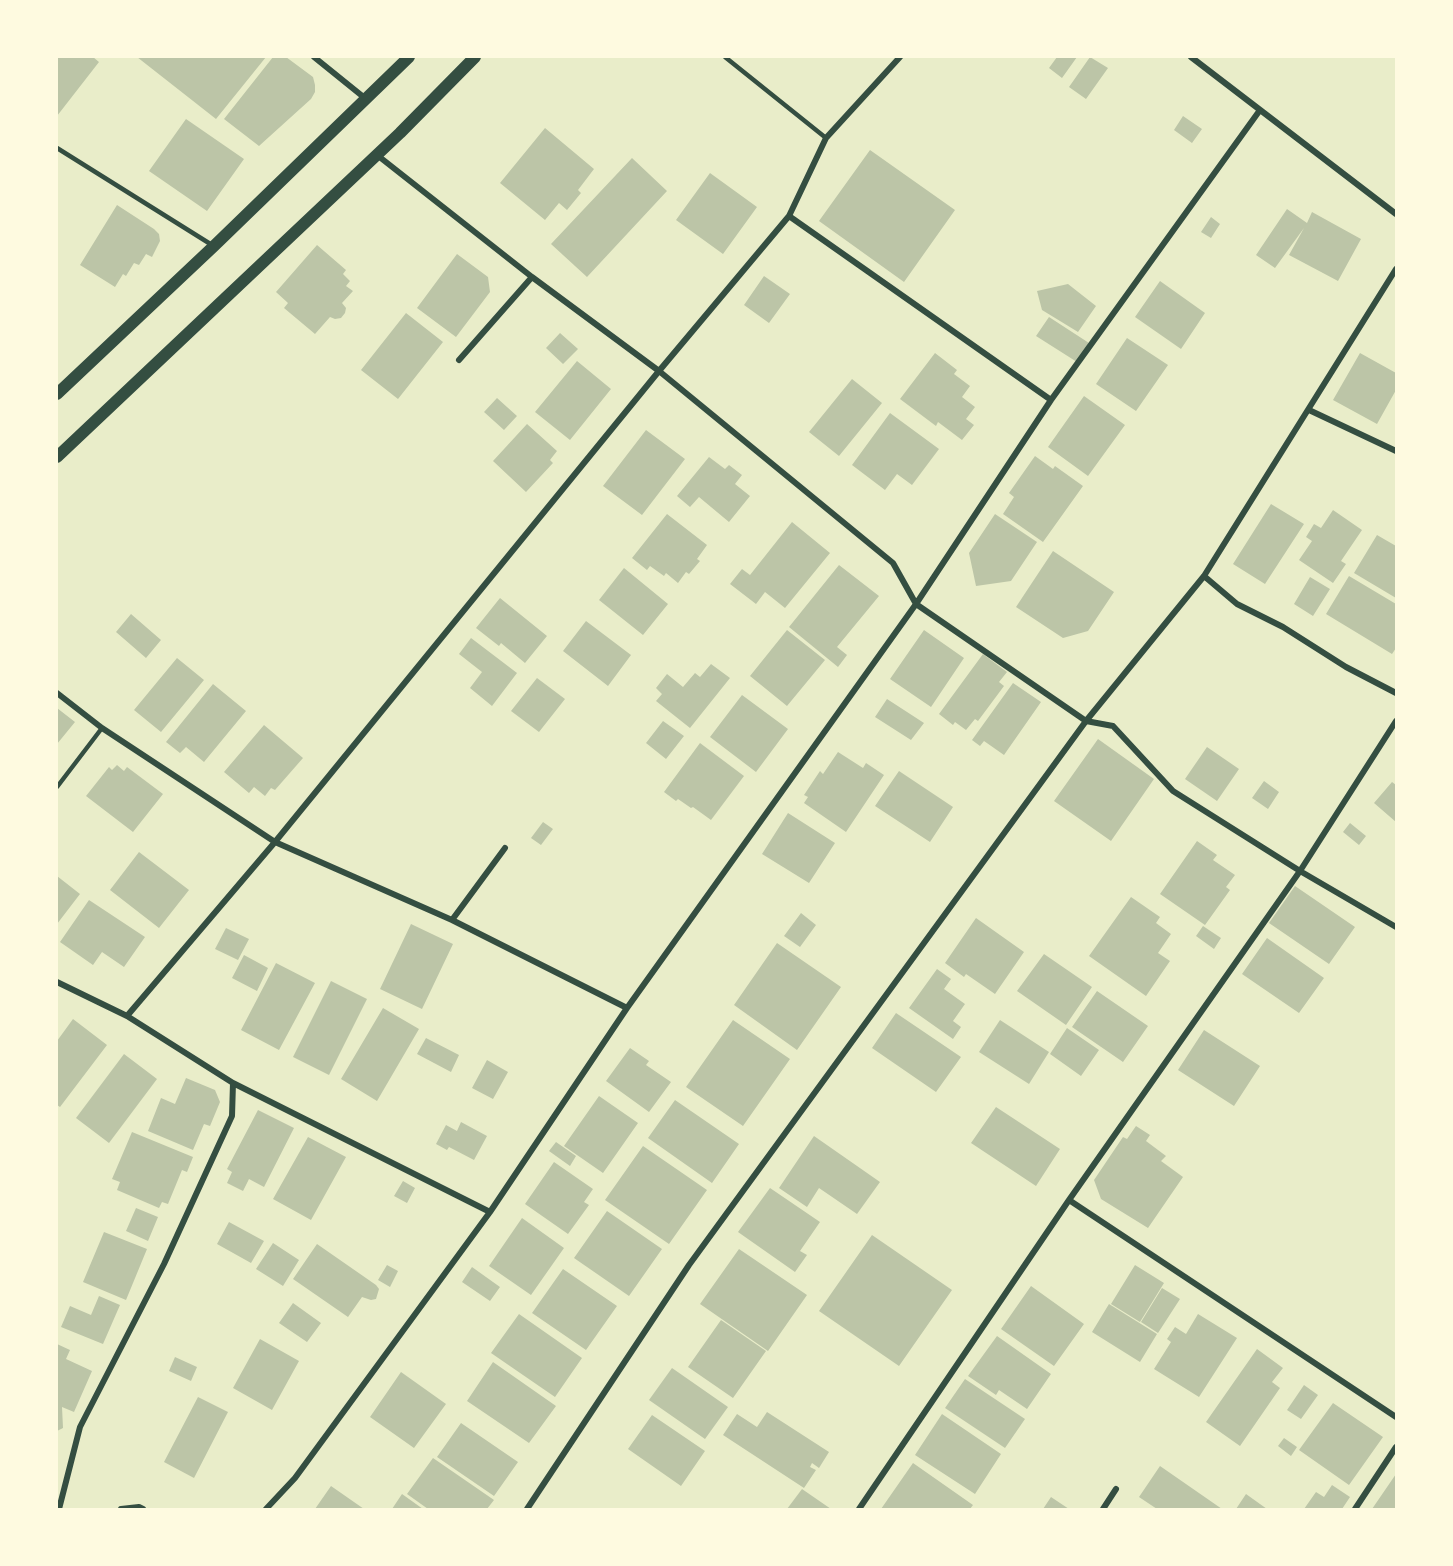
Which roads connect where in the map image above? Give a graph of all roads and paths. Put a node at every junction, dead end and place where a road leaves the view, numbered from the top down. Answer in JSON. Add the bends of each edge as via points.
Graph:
{"nodes":[{"id":1,"x":314,"y":57,"type":"edge"},
{"id":2,"x":409,"y":57,"type":"edge"},
{"id":3,"x":475,"y":57,"type":"edge"},
{"id":4,"x":725,"y":57,"type":"edge"},
{"id":5,"x":900,"y":57,"type":"edge"},
{"id":6,"x":1191,"y":57,"type":"edge"},
{"id":7,"x":367,"y":100,"type":"junction"},
{"id":8,"x":1260,"y":110,"type":"junction"},
{"id":9,"x":826,"y":138,"type":"junction"},
{"id":10,"x":57,"y":148,"type":"edge"},
{"id":11,"x":376,"y":154,"type":"junction"},
{"id":12,"x":1396,"y":214,"type":"edge"},
{"id":13,"x":789,"y":216,"type":"junction"},
{"id":14,"x":214,"y":246,"type":"junction"},
{"id":15,"x":1396,"y":269,"type":"edge"},
{"id":16,"x":532,"y":277,"type":"junction"},
{"id":17,"x":459,"y":360,"type":"dead end"},
{"id":18,"x":659,"y":371,"type":"junction"},
{"id":19,"x":57,"y":394,"type":"edge"},
{"id":20,"x":1051,"y":400,"type":"junction"},
{"id":21,"x":1310,"y":410,"type":"junction"},
{"id":22,"x":1396,"y":451,"type":"edge"},
{"id":23,"x":57,"y":457,"type":"edge"},
{"id":24,"x":1204,"y":576,"type":"junction"},
{"id":25,"x":916,"y":604,"type":"junction"},
{"id":26,"x":57,"y":693,"type":"edge"},
{"id":27,"x":1396,"y":693,"type":"edge"},
{"id":28,"x":1086,"y":721,"type":"junction"},
{"id":29,"x":1396,"y":721,"type":"edge"},
{"id":30,"x":102,"y":728,"type":"junction"},
{"id":31,"x":57,"y":787,"type":"edge"},
{"id":32,"x":275,"y":842,"type":"junction"},
{"id":33,"x":505,"y":848,"type":"dead end"},
{"id":34,"x":1300,"y":871,"type":"junction"},
{"id":35,"x":452,"y":920,"type":"junction"},
{"id":36,"x":1396,"y":927,"type":"edge"},
{"id":37,"x":57,"y":982,"type":"edge"},
{"id":38,"x":627,"y":1008,"type":"junction"},
{"id":39,"x":127,"y":1016,"type":"junction"},
{"id":40,"x":233,"y":1083,"type":"junction"},
{"id":41,"x":1070,"y":1200,"type":"junction"},
{"id":42,"x":490,"y":1212,"type":"junction"},
{"id":43,"x":1396,"y":1417,"type":"edge"},
{"id":44,"x":1396,"y":1447,"type":"edge"},
{"id":45,"x":1116,"y":1489,"type":"dead end"},
{"id":46,"x":59,"y":1509,"type":"edge"},
{"id":47,"x":121,"y":1509,"type":"edge"},
{"id":48,"x":143,"y":1509,"type":"edge"},
{"id":49,"x":266,"y":1509,"type":"edge"},
{"id":50,"x":527,"y":1509,"type":"edge"},
{"id":51,"x":859,"y":1509,"type":"edge"},
{"id":52,"x":1103,"y":1509,"type":"edge"},
{"id":53,"x":1355,"y":1509,"type":"edge"}],
"edges":[{"from":1,"to":7,"type":"street"},
{"from":2,"to":7,"type":"main road"},
{"from":3,"to":11,"type":"main road"},
{"from":4,"to":9,"type":"lane"},
{"from":5,"to":9,"type":"street"},
{"from":6,"to":8,"type":"street"},
{"from":7,"to":14,"type":"main road"},
{"from":8,"to":12,"type":"street"},
{"from":8,"to":20,"type":"street"},
{"from":9,"to":13,"type":"street"},
{"from":10,"to":14,"type":"lane"},
{"from":11,"to":16,"type":"street"},
{"from":11,"to":23,"type":"main road"},
{"from":13,"to":18,"type":"street"},
{"from":13,"to":20,"type":"street"},
{"from":14,"to":19,"type":"main road"},
{"from":15,"to":21,"type":"street"},
{"from":16,"to":17,"type":"street"},
{"from":16,"to":18,"type":"street"},
{"from":18,"to":25,"type":"street","via":[[893,563]]},
{"from":18,"to":32,"type":"street"},
{"from":20,"to":25,"type":"street"},
{"from":21,"to":22,"type":"street"},
{"from":21,"to":24,"type":"street"},
{"from":24,"to":27,"type":"street","via":[[1237,604]]},
{"from":24,"to":28,"type":"street"},
{"from":25,"to":28,"type":"street"},
{"from":25,"to":38,"type":"street"},
{"from":26,"to":30,"type":"street"},
{"from":28,"to":34,"type":"street","via":[[1113,726],[1173,791]]},
{"from":28,"to":50,"type":"street","via":[[689,1265]]},
{"from":29,"to":34,"type":"street"},
{"from":30,"to":31,"type":"lane"},
{"from":30,"to":32,"type":"street"},
{"from":32,"to":35,"type":"street"},
{"from":32,"to":39,"type":"street"},
{"from":33,"to":35,"type":"street"},
{"from":34,"to":36,"type":"street"},
{"from":34,"to":41,"type":"street"},
{"from":35,"to":38,"type":"street"},
{"from":37,"to":39,"type":"street"},
{"from":38,"to":42,"type":"street"},
{"from":39,"to":40,"type":"street"},
{"from":40,"to":42,"type":"street"},
{"from":40,"to":46,"type":"street","via":[[232,1116],[164,1264],[80,1428]]},
{"from":41,"to":43,"type":"street"},
{"from":41,"to":51,"type":"street"},
{"from":42,"to":49,"type":"street","via":[[295,1478]]},
{"from":44,"to":53,"type":"street"},
{"from":45,"to":52,"type":"street"},
{"from":47,"to":48,"type":"street"}]}
